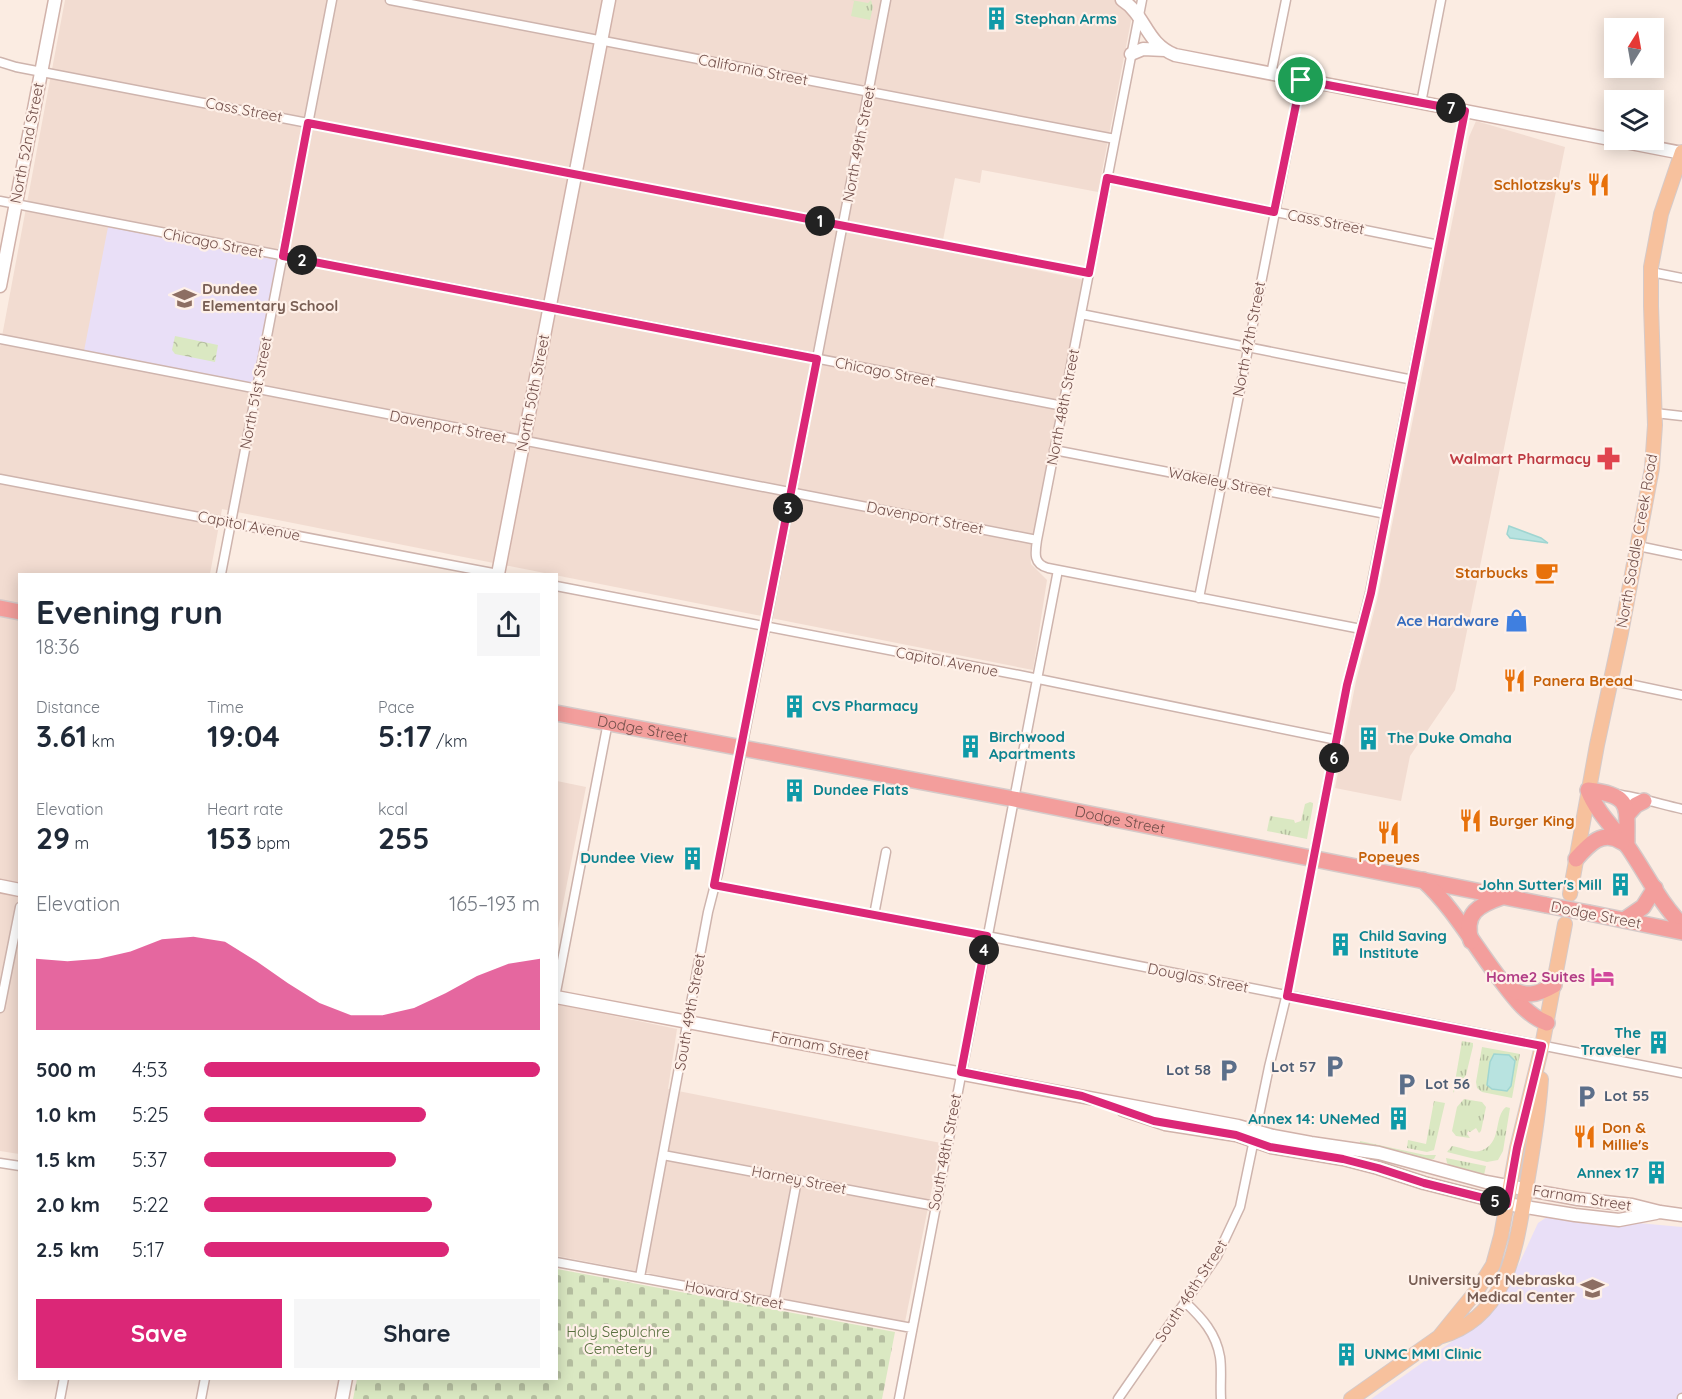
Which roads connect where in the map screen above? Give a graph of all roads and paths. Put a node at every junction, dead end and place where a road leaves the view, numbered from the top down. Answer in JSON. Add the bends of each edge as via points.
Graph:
{"nodes":[{"id":1,"x":55,"y":0,"type":"edge"},
{"id":2,"x":332,"y":0,"type":"edge"},
{"id":3,"x":390,"y":0,"type":"edge"},
{"id":4,"x":609,"y":0,"type":"edge"},
{"id":5,"x":886,"y":0,"type":"edge"},
{"id":6,"x":1122,"y":0,"type":"edge"},
{"id":7,"x":1142,"y":0,"type":"edge"},
{"id":8,"x":1286,"y":0,"type":"edge"},
{"id":9,"x":1441,"y":0,"type":"edge"},
{"id":10,"x":1138,"y":17,"type":"junction"},
{"id":11,"x":601,"y":40,"type":"junction"},
{"id":12,"x":1165,"y":50,"type":"junction"},
{"id":13,"x":1131,"y":54,"type":"junction"},
{"id":14,"x":0,"y":62,"type":"edge"},
{"id":15,"x":41,"y":71,"type":"junction"},
{"id":16,"x":1271,"y":74,"type":"junction"},
{"id":17,"x":1301,"y":80,"type":"junction"},
{"id":18,"x":869,"y":92,"type":"junction"},
{"id":19,"x":1421,"y":103,"type":"junction"},
{"id":20,"x":1465,"y":111,"type":"junction"},
{"id":21,"x":308,"y":123,"type":"junction"},
{"id":22,"x":1115,"y":139,"type":"junction"},
{"id":23,"x":1682,"y":153,"type":"edge"},
{"id":24,"x":576,"y":174,"type":"junction"},
{"id":25,"x":1107,"y":178,"type":"junction"},
{"id":26,"x":0,"y":201,"type":"edge"},
{"id":27,"x":16,"y":204,"type":"junction"},
{"id":28,"x":1274,"y":212,"type":"junction"},
{"id":29,"x":843,"y":226,"type":"junction"},
{"id":30,"x":1439,"y":245,"type":"junction"},
{"id":31,"x":283,"y":256,"type":"junction"},
{"id":32,"x":1651,"y":272,"type":"junction"},
{"id":33,"x":1089,"y":273,"type":"junction"},
{"id":34,"x":1682,"y":278,"type":"edge"},
{"id":35,"x":0,"y":286,"type":"edge"},
{"id":36,"x":550,"y":308,"type":"junction"},
{"id":37,"x":1081,"y":314,"type":"junction"},
{"id":38,"x":0,"y":339,"type":"edge"},
{"id":39,"x":1248,"y":347,"type":"junction"},
{"id":40,"x":817,"y":359,"type":"junction"},
{"id":41,"x":1413,"y":380,"type":"junction"},
{"id":42,"x":257,"y":390,"type":"junction"},
{"id":43,"x":1063,"y":406,"type":"junction"},
{"id":44,"x":1654,"y":413,"type":"junction"},
{"id":45,"x":1682,"y":416,"type":"edge"},
{"id":46,"x":524,"y":441,"type":"junction"},
{"id":47,"x":1054,"y":450,"type":"junction"},
{"id":48,"x":0,"y":479,"type":"edge"},
{"id":49,"x":1221,"y":483,"type":"junction"},
{"id":50,"x":791,"y":493,"type":"junction"},
{"id":51,"x":1386,"y":514,"type":"junction"},
{"id":52,"x":231,"y":523,"type":"junction"},
{"id":53,"x":1037,"y":540,"type":"junction"},
{"id":54,"x":1638,"y":546,"type":"junction"},
{"id":55,"x":1682,"y":555,"type":"edge"},
{"id":56,"x":1058,"y":570,"type":"junction"},
{"id":57,"x":222,"y":573,"type":"edge"},
{"id":58,"x":493,"y":573,"type":"edge"},
{"id":59,"x":498,"y":573,"type":"edge"},
{"id":60,"x":558,"y":586,"type":"edge"},
{"id":61,"x":1198,"y":598,"type":"junction"},
{"id":62,"x":0,"y":608,"type":"edge"},
{"id":63,"x":18,"y":612,"type":"edge"},
{"id":64,"x":765,"y":627,"type":"junction"},
{"id":65,"x":1361,"y":629,"type":"junction"},
{"id":66,"x":1037,"y":679,"type":"junction"},
{"id":67,"x":1610,"y":680,"type":"junction"},
{"id":68,"x":1682,"y":695,"type":"edge"},
{"id":69,"x":558,"y":713,"type":"edge"},
{"id":70,"x":608,"y":722,"type":"junction"},
{"id":71,"x":1337,"y":740,"type":"junction"},
{"id":72,"x":741,"y":747,"type":"junction"},
{"id":73,"x":1588,"y":790,"type":"junction"},
{"id":74,"x":1615,"y":794,"type":"junction"},
{"id":75,"x":1014,"y":799,"type":"junction"},
{"id":76,"x":1644,"y":801,"type":"junction"},
{"id":77,"x":1682,"y":809,"type":"edge"},
{"id":78,"x":1627,"y":815,"type":"junction"},
{"id":79,"x":1627,"y":846,"type":"junction"},
{"id":80,"x":886,"y":852,"type":"dead end"},
{"id":81,"x":1314,"y":858,"type":"junction"},
{"id":82,"x":1576,"y":859,"type":"junction"},
{"id":83,"x":1423,"y":880,"type":"junction"},
{"id":84,"x":714,"y":885,"type":"junction"},
{"id":85,"x":0,"y":886,"type":"edge"},
{"id":86,"x":1655,"y":888,"type":"junction"},
{"id":87,"x":18,"y":890,"type":"edge"},
{"id":88,"x":1570,"y":894,"type":"dead end"},
{"id":89,"x":1503,"y":896,"type":"junction"},
{"id":90,"x":874,"y":915,"type":"junction"},
{"id":91,"x":18,"y":917,"type":"edge"},
{"id":92,"x":1624,"y":920,"type":"junction"},
{"id":93,"x":1565,"y":924,"type":"dead end"},
{"id":94,"x":1682,"y":925,"type":"edge"},
{"id":95,"x":1682,"y":932,"type":"edge"},
{"id":96,"x":987,"y":936,"type":"junction"},
{"id":97,"x":1471,"y":941,"type":"junction"},
{"id":98,"x":558,"y":982,"type":"edge"},
{"id":99,"x":1505,"y":985,"type":"junction"},
{"id":100,"x":1554,"y":985,"type":"junction"},
{"id":101,"x":1287,"y":996,"type":"junction"},
{"id":102,"x":558,"y":997,"type":"edge"},
{"id":103,"x":0,"y":1008,"type":"edge"},
{"id":104,"x":688,"y":1021,"type":"junction"},
{"id":105,"x":1546,"y":1023,"type":"junction"},
{"id":106,"x":1542,"y":1046,"type":"junction"},
{"id":107,"x":961,"y":1072,"type":"junction"},
{"id":108,"x":1682,"y":1073,"type":"edge"},
{"id":109,"x":1255,"y":1136,"type":"junction"},
{"id":110,"x":663,"y":1155,"type":"junction"},
{"id":111,"x":0,"y":1163,"type":"edge"},
{"id":112,"x":18,"y":1166,"type":"edge"},
{"id":113,"x":797,"y":1180,"type":"junction"},
{"id":114,"x":1510,"y":1187,"type":"junction"},
{"id":115,"x":1526,"y":1190,"type":"junction"},
{"id":116,"x":1507,"y":1204,"type":"junction"},
{"id":117,"x":935,"y":1206,"type":"junction"},
{"id":118,"x":1523,"y":1207,"type":"junction"},
{"id":119,"x":1660,"y":1212,"type":"junction"},
{"id":120,"x":1682,"y":1215,"type":"edge"},
{"id":121,"x":558,"y":1262,"type":"edge"},
{"id":122,"x":640,"y":1277,"type":"junction"},
{"id":123,"x":774,"y":1302,"type":"junction"},
{"id":124,"x":1185,"y":1302,"type":"junction"},
{"id":125,"x":912,"y":1328,"type":"junction"},
{"id":126,"x":1439,"y":1337,"type":"junction"},
{"id":127,"x":64,"y":1380,"type":"edge"},
{"id":128,"x":205,"y":1380,"type":"edge"},
{"id":129,"x":346,"y":1380,"type":"edge"},
{"id":130,"x":60,"y":1399,"type":"edge"},
{"id":131,"x":201,"y":1399,"type":"edge"},
{"id":132,"x":342,"y":1399,"type":"edge"},
{"id":133,"x":899,"y":1399,"type":"edge"},
{"id":134,"x":1118,"y":1399,"type":"edge"},
{"id":135,"x":1221,"y":1399,"type":"edge"},
{"id":136,"x":1351,"y":1399,"type":"edge"}],
"edges":[{"from":1,"to":15,"type":"main road","name":"North 52nd Street"},
{"from":2,"to":21,"type":"street","name":"North 51st Street"},
{"from":3,"to":11,"type":"street","name":"California Street"},
{"from":4,"to":11,"type":"main road","name":"North 50th Street"},
{"from":5,"to":18,"type":"street","name":"North 49th Street"},
{"from":6,"to":10,"type":"main road"},
{"from":7,"to":10,"type":"street","name":"North 48th Street"},
{"from":8,"to":16,"type":"street"},
{"from":9,"to":19,"type":"street"},
{"from":10,"to":12,"type":"main road","via":[[1152,39]]},
{"from":10,"to":13,"type":"street","name":"North 48th Street"},
{"from":11,"to":18,"type":"street","name":"California Street"},
{"from":11,"to":24,"type":"main road","name":"North 50th Street"},
{"from":12,"to":13,"type":"main road","via":[[1143,49]]},
{"from":12,"to":16,"type":"main road"},
{"from":13,"to":22,"type":"street","name":"North 48th Street"},
{"from":14,"to":15,"type":"street","name":"Cass Street"},
{"from":15,"to":21,"type":"street","name":"Cass Street"},
{"from":15,"to":27,"type":"main road","name":"North 52nd Street"},
{"from":16,"to":17,"type":"main road"},
{"from":17,"to":19,"type":"main road"},
{"from":17,"to":28,"type":"street","name":"North 47th Street"},
{"from":18,"to":22,"type":"street","name":"California Street"},
{"from":18,"to":29,"type":"street","name":"North 49th Street"},
{"from":19,"to":20,"type":"main road"},
{"from":20,"to":23,"type":"main road"},
{"from":20,"to":30,"type":"street","name":"South 46th Street"},
{"from":21,"to":24,"type":"street","name":"Cass Street"},
{"from":21,"to":31,"type":"street","name":"North 51st Street"},
{"from":22,"to":25,"type":"street","name":"North 48th Street"},
{"from":23,"to":32,"type":"main road","name":"North Saddle Creek Road","via":[[1658,222]]},
{"from":24,"to":29,"type":"street","name":"Cass Street"},
{"from":24,"to":36,"type":"main road","name":"North 50th Street"},
{"from":25,"to":28,"type":"street","name":"Cass Street"},
{"from":25,"to":33,"type":"street","name":"North 48th Street"},
{"from":26,"to":27,"type":"street","name":"Chicago Street"},
{"from":27,"to":31,"type":"street","name":"Chicago Street"},
{"from":27,"to":35,"type":"main road","name":"North 52nd Street"},
{"from":28,"to":30,"type":"street","name":"Cass Street"},
{"from":28,"to":39,"type":"street","name":"North 47th Street"},
{"from":29,"to":33,"type":"street","name":"Cass Street"},
{"from":29,"to":40,"type":"street","name":"North 49th Street"},
{"from":30,"to":41,"type":"street","name":"South 46th Street"},
{"from":31,"to":36,"type":"street","name":"Chicago Street"},
{"from":31,"to":42,"type":"street","name":"North 51st Street"},
{"from":32,"to":34,"type":"street"},
{"from":32,"to":44,"type":"main road","name":"North Saddle Creek Road"},
{"from":33,"to":37,"type":"street","name":"North 48th Street"},
{"from":36,"to":40,"type":"street","name":"Chicago Street"},
{"from":36,"to":46,"type":"main road","name":"North 50th Street"},
{"from":37,"to":39,"type":"street"},
{"from":37,"to":43,"type":"street","name":"North 48th Street"},
{"from":38,"to":42,"type":"street","name":"Davenport Street"},
{"from":39,"to":41,"type":"street"},
{"from":39,"to":49,"type":"street","name":"North 47th Street"},
{"from":40,"to":43,"type":"street","name":"Chicago Street"},
{"from":40,"to":50,"type":"street","name":"North 49th Street"},
{"from":41,"to":51,"type":"street","name":"South 46th Street"},
{"from":42,"to":46,"type":"street","name":"Davenport Street"},
{"from":42,"to":52,"type":"street","name":"North 51st Street"},
{"from":43,"to":47,"type":"street","name":"North 48th Street"},
{"from":44,"to":45,"type":"street"},
{"from":44,"to":54,"type":"main road","name":"North Saddle Creek Road","via":[[1652,468]]},
{"from":46,"to":50,"type":"street","name":"Davenport Street"},
{"from":46,"to":59,"type":"main road","name":"North 50th Street"},
{"from":47,"to":49,"type":"street","name":"Wakeley Street"},
{"from":47,"to":53,"type":"street","name":"North 48th Street"},
{"from":48,"to":52,"type":"street","name":"Capitol Avenue"},
{"from":49,"to":51,"type":"street","name":"Wakeley Street"},
{"from":49,"to":61,"type":"street","name":"North 47th Street"},
{"from":50,"to":53,"type":"street","name":"Davenport Street"},
{"from":50,"to":64,"type":"street","name":"North 49th Street"},
{"from":51,"to":65,"type":"street","name":"South 46th Street"},
{"from":52,"to":57,"type":"street","name":"North 51st Street"},
{"from":52,"to":58,"type":"street","name":"Capitol Avenue"},
{"from":53,"to":56,"type":"street","name":"North 48th Street","via":[[1038,563]]},
{"from":54,"to":55,"type":"street"},
{"from":54,"to":67,"type":"main road","name":"North Saddle Creek Road"},
{"from":56,"to":61,"type":"street"},
{"from":56,"to":66,"type":"street"},
{"from":60,"to":64,"type":"street","name":"Capitol Avenue"},
{"from":61,"to":65,"type":"street"},
{"from":62,"to":63,"type":"highway"},
{"from":64,"to":66,"type":"street","name":"Capitol Avenue"},
{"from":64,"to":72,"type":"street","name":"North 49th Street"},
{"from":65,"to":71,"type":"street","name":"South 46th Street"},
{"from":66,"to":71,"type":"street","name":"Capitol Avenue"},
{"from":66,"to":75,"type":"street"},
{"from":67,"to":68,"type":"street"},
{"from":67,"to":73,"type":"main road","name":"North Saddle Creek Road"},
{"from":69,"to":70,"type":"highway","name":"Dodge Street"},
{"from":70,"to":72,"type":"highway","name":"Dodge Street"},
{"from":70,"to":98,"type":"street"},
{"from":71,"to":81,"type":"street","name":"South 46th Street"},
{"from":72,"to":75,"type":"highway","name":"Dodge Street"},
{"from":72,"to":84,"type":"street","name":"South 49th Street"},
{"from":73,"to":74,"type":"highway"},
{"from":73,"to":79,"type":"highway"},
{"from":73,"to":82,"type":"main road","name":"North Saddle Creek Road"},
{"from":74,"to":76,"type":"street"},
{"from":74,"to":78,"type":"highway","via":[[1624,803]]},
{"from":75,"to":81,"type":"highway","name":"Dodge Street"},
{"from":75,"to":96,"type":"street","name":"South 48th Street"},
{"from":76,"to":77,"type":"street"},
{"from":76,"to":78,"type":"highway"},
{"from":78,"to":79,"type":"highway"},
{"from":79,"to":82,"type":"highway","via":[[1616,838],[1601,837]]},
{"from":79,"to":86,"type":"highway"},
{"from":80,"to":90,"type":"street"},
{"from":81,"to":83,"type":"highway","name":"Dodge Street"},
{"from":81,"to":101,"type":"street","name":"South 46th Street"},
{"from":82,"to":88,"type":"main road","name":"North Saddle Creek Road"},
{"from":83,"to":89,"type":"highway","name":"Dodge Street"},
{"from":83,"to":97,"type":"highway","via":[[1443,900]]},
{"from":84,"to":90,"type":"street","name":"Douglas Street"},
{"from":84,"to":104,"type":"street","name":"South 49th Street"},
{"from":85,"to":87,"type":"main road"},
{"from":86,"to":92,"type":"highway","via":[[1643,907]]},
{"from":86,"to":94,"type":"highway"},
{"from":89,"to":92,"type":"highway","name":"Dodge Street","bridge":true},
{"from":89,"to":97,"type":"highway","via":[[1473,913]]},
{"from":90,"to":96,"type":"street","name":"Douglas Street"},
{"from":91,"to":103,"type":"street"},
{"from":92,"to":95,"type":"highway","name":"Dodge Street"},
{"from":93,"to":100,"type":"main road"},
{"from":96,"to":101,"type":"street","name":"Douglas Street"},
{"from":96,"to":107,"type":"street","name":"South 48th Street"},
{"from":97,"to":99,"type":"highway"},
{"from":99,"to":100,"type":"highway","via":[[1531,995]]},
{"from":99,"to":105,"type":"highway","via":[[1533,1017]]},
{"from":100,"to":105,"type":"main road"},
{"from":101,"to":106,"type":"street","name":"Douglas Street"},
{"from":101,"to":109,"type":"street","name":"South 46th Street"},
{"from":102,"to":104,"type":"main road","name":"Farnam Street"},
{"from":104,"to":107,"type":"main road","name":"Farnam Street"},
{"from":104,"to":110,"type":"street","name":"South 49th Street"},
{"from":105,"to":106,"type":"main road"},
{"from":106,"to":108,"type":"street","name":"Douglas Street"},
{"from":106,"to":114,"type":"main road"},
{"from":106,"to":115,"type":"main road","via":[[1539,1116]]},
{"from":107,"to":109,"type":"main road","name":"Farnam Street","via":[[1238,1126]]},
{"from":107,"to":117,"type":"street","name":"South 48th Street"},
{"from":109,"to":114,"type":"main road","name":"Farnam Street","via":[[1379,1153]]},
{"from":109,"to":116,"type":"main road","name":"Farnam Street","via":[[1270,1147],[1355,1162]]},
{"from":109,"to":124,"type":"street","name":"South 46th Street","via":[[1232,1227]]},
{"from":110,"to":113,"type":"street","name":"Harney Street"},
{"from":110,"to":122,"type":"street","name":"South 49th Street"},
{"from":111,"to":112,"type":"street"},
{"from":113,"to":117,"type":"street","name":"Harney Street"},
{"from":113,"to":123,"type":"street"},
{"from":114,"to":115,"type":"main road","name":"Farnam Street"},
{"from":114,"to":116,"type":"main road"},
{"from":115,"to":118,"type":"main road"},
{"from":115,"to":119,"type":"main road","name":"Farnam Street"},
{"from":116,"to":118,"type":"main road","name":"Farnam Street"},
{"from":116,"to":126,"type":"main road","via":[[1489,1271]]},
{"from":117,"to":125,"type":"street","name":"South 48th Street"},
{"from":118,"to":119,"type":"main road","name":"Farnam Street","via":[[1619,1220]]},
{"from":118,"to":126,"type":"main road","via":[[1508,1272],[1497,1293],[1475,1319],[1457,1332]]},
{"from":119,"to":120,"type":"main road","name":"Farnam Street"},
{"from":121,"to":122,"type":"street","name":"Howard Street"},
{"from":122,"to":123,"type":"street","name":"Howard Street"},
{"from":123,"to":125,"type":"street","name":"Howard Street"},
{"from":124,"to":134,"type":"street","name":"South 46th Street"},
{"from":124,"to":135,"type":"street","via":[[1208,1325],[1215,1341],[1220,1357]]},
{"from":125,"to":133,"type":"street","name":"South 48th Street"},
{"from":126,"to":136,"type":"main road"},
{"from":127,"to":130,"type":"street"},
{"from":128,"to":131,"type":"street"},
{"from":129,"to":132,"type":"main road"}]}
